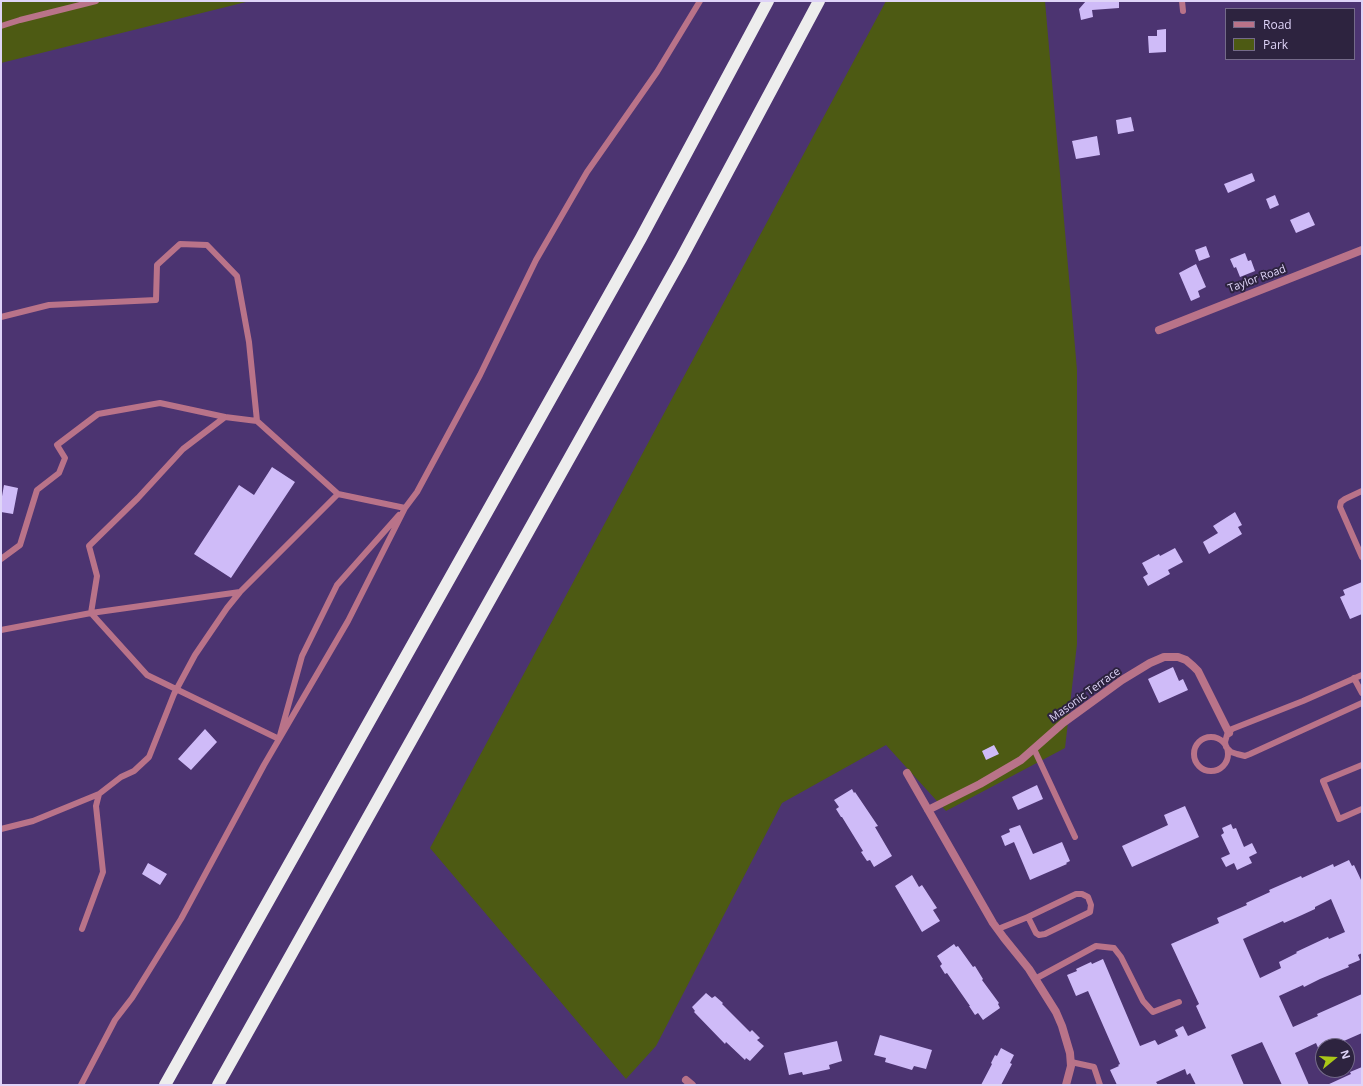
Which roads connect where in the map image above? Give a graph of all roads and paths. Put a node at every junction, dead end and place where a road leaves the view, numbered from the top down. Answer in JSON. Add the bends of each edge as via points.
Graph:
{"nodes":[{"id":1,"x":96,"y":1,"type":"edge"},
{"id":2,"x":700,"y":1,"type":"edge"},
{"id":3,"x":768,"y":1,"type":"edge"},
{"id":4,"x":819,"y":1,"type":"edge"},
{"id":5,"x":1182,"y":1,"type":"edge"},
{"id":6,"x":1183,"y":11,"type":"dead end"},
{"id":7,"x":1,"y":26,"type":"edge"},
{"id":8,"x":1362,"y":250,"type":"edge"},
{"id":9,"x":1,"y":317,"type":"edge"},
{"id":10,"x":1159,"y":330,"type":"dead end"},
{"id":11,"x":225,"y":417,"type":"junction"},
{"id":12,"x":257,"y":422,"type":"junction"},
{"id":13,"x":1362,"y":491,"type":"edge"},
{"id":14,"x":338,"y":494,"type":"junction"},
{"id":15,"x":405,"y":508,"type":"junction"},
{"id":16,"x":1362,"y":557,"type":"edge"},
{"id":17,"x":1,"y":559,"type":"edge"},
{"id":18,"x":240,"y":592,"type":"junction"},
{"id":19,"x":91,"y":613,"type":"junction"},
{"id":20,"x":1,"y":630,"type":"edge"},
{"id":21,"x":1362,"y":675,"type":"edge"},
{"id":22,"x":1354,"y":678,"type":"junction"},
{"id":23,"x":176,"y":689,"type":"junction"},
{"id":24,"x":1362,"y":693,"type":"edge"},
{"id":25,"x":1362,"y":704,"type":"edge"},
{"id":26,"x":1229,"y":733,"type":"junction"},
{"id":27,"x":279,"y":739,"type":"junction"},
{"id":28,"x":1226,"y":747,"type":"junction"},
{"id":29,"x":1034,"y":749,"type":"junction"},
{"id":30,"x":1362,"y":765,"type":"edge"},
{"id":31,"x":907,"y":773,"type":"dead end"},
{"id":32,"x":99,"y":794,"type":"junction"},
{"id":33,"x":1362,"y":809,"type":"edge"},
{"id":34,"x":928,"y":810,"type":"junction"},
{"id":35,"x":1,"y":829,"type":"edge"},
{"id":36,"x":1075,"y":837,"type":"dead end"},
{"id":37,"x":1028,"y":917,"type":"junction"},
{"id":38,"x":82,"y":929,"type":"dead end"},
{"id":39,"x":998,"y":929,"type":"junction"},
{"id":40,"x":1035,"y":979,"type":"junction"},
{"id":41,"x":1179,"y":1002,"type":"dead end"},
{"id":42,"x":1071,"y":1062,"type":"junction"},
{"id":43,"x":81,"y":1085,"type":"edge"},
{"id":44,"x":165,"y":1085,"type":"edge"},
{"id":45,"x":218,"y":1085,"type":"edge"},
{"id":46,"x":1066,"y":1085,"type":"edge"},
{"id":47,"x":1100,"y":1085,"type":"edge"}],
"edges":[{"from":1,"to":7,"type":"lane"},
{"from":2,"to":15,"type":"lane","via":[[657,72],[587,172],[540,253],[480,375],[417,492]]},
{"from":3,"to":44,"type":"highway","via":[[633,252]]},
{"from":4,"to":45,"type":"highway","via":[[681,259]]},
{"from":5,"to":6,"type":"lane"},
{"from":8,"to":10,"type":"street","name":"Taylor Road"},
{"from":9,"to":12,"type":"lane","via":[[49,305],[156,300],[157,265],[180,244],[207,244],[237,276],[250,342]]},
{"from":11,"to":12,"type":"lane"},
{"from":11,"to":17,"type":"lane","via":[[160,403],[98,414],[57,445],[65,458],[59,473],[37,490],[20,545]]},
{"from":11,"to":19,"type":"lane","via":[[183,449],[89,546],[97,576]]},
{"from":12,"to":14,"type":"lane"},
{"from":13,"to":16,"type":"lane","via":[[1345,499],[1340,507]]},
{"from":14,"to":15,"type":"lane"},
{"from":14,"to":18,"type":"lane"},
{"from":15,"to":27,"type":"lane","via":[[348,621]]},
{"from":15,"to":27,"type":"lane","via":[[337,585],[302,656]]},
{"from":18,"to":19,"type":"lane"},
{"from":18,"to":23,"type":"lane","via":[[195,655]]},
{"from":19,"to":20,"type":"lane"},
{"from":19,"to":23,"type":"lane","via":[[147,675]]},
{"from":21,"to":22,"type":"lane"},
{"from":22,"to":24,"type":"lane"},
{"from":22,"to":26,"type":"lane","via":[[1274,714],[1241,724]]},
{"from":23,"to":27,"type":"lane"},
{"from":23,"to":32,"type":"lane","via":[[149,757],[134,771],[121,776]]},
{"from":25,"to":28,"type":"lane","via":[[1245,756],[1231,752]]},
{"from":26,"to":28,"type":"lane","via":[[1225,742]]},
{"from":26,"to":29,"type":"street","name":"Masonic Terrace","via":[[1198,671],[1186,660],[1164,657],[1122,680],[1063,723]]},
{"from":27,"to":43,"type":"lane","via":[[181,919],[132,998],[115,1020]]},
{"from":28,"to":28,"type":"lane","via":[[1214,737],[1204,739],[1196,746],[1195,761],[1207,771],[1218,770],[1228,758]]},
{"from":29,"to":34,"type":"street","name":"Masonic Terrace","via":[[980,784]]},
{"from":29,"to":36,"type":"lane"},
{"from":30,"to":33,"type":"lane","via":[[1323,781],[1339,819]]},
{"from":31,"to":34,"type":"street"},
{"from":32,"to":35,"type":"lane","via":[[33,821]]},
{"from":32,"to":38,"type":"lane","via":[[96,806],[103,872]]},
{"from":34,"to":39,"type":"street"},
{"from":37,"to":37,"type":"lane","via":[[1076,894],[1088,897],[1091,905],[1090,912],[1045,934],[1036,933]]},
{"from":37,"to":39,"type":"lane"},
{"from":39,"to":40,"type":"street"},
{"from":40,"to":41,"type":"lane","via":[[1096,946],[1114,948],[1143,1001],[1153,1012]]},
{"from":40,"to":42,"type":"street","via":[[1062,1026]]},
{"from":42,"to":46,"type":"street"},
{"from":42,"to":47,"type":"lane","via":[[1094,1067]]}]}
